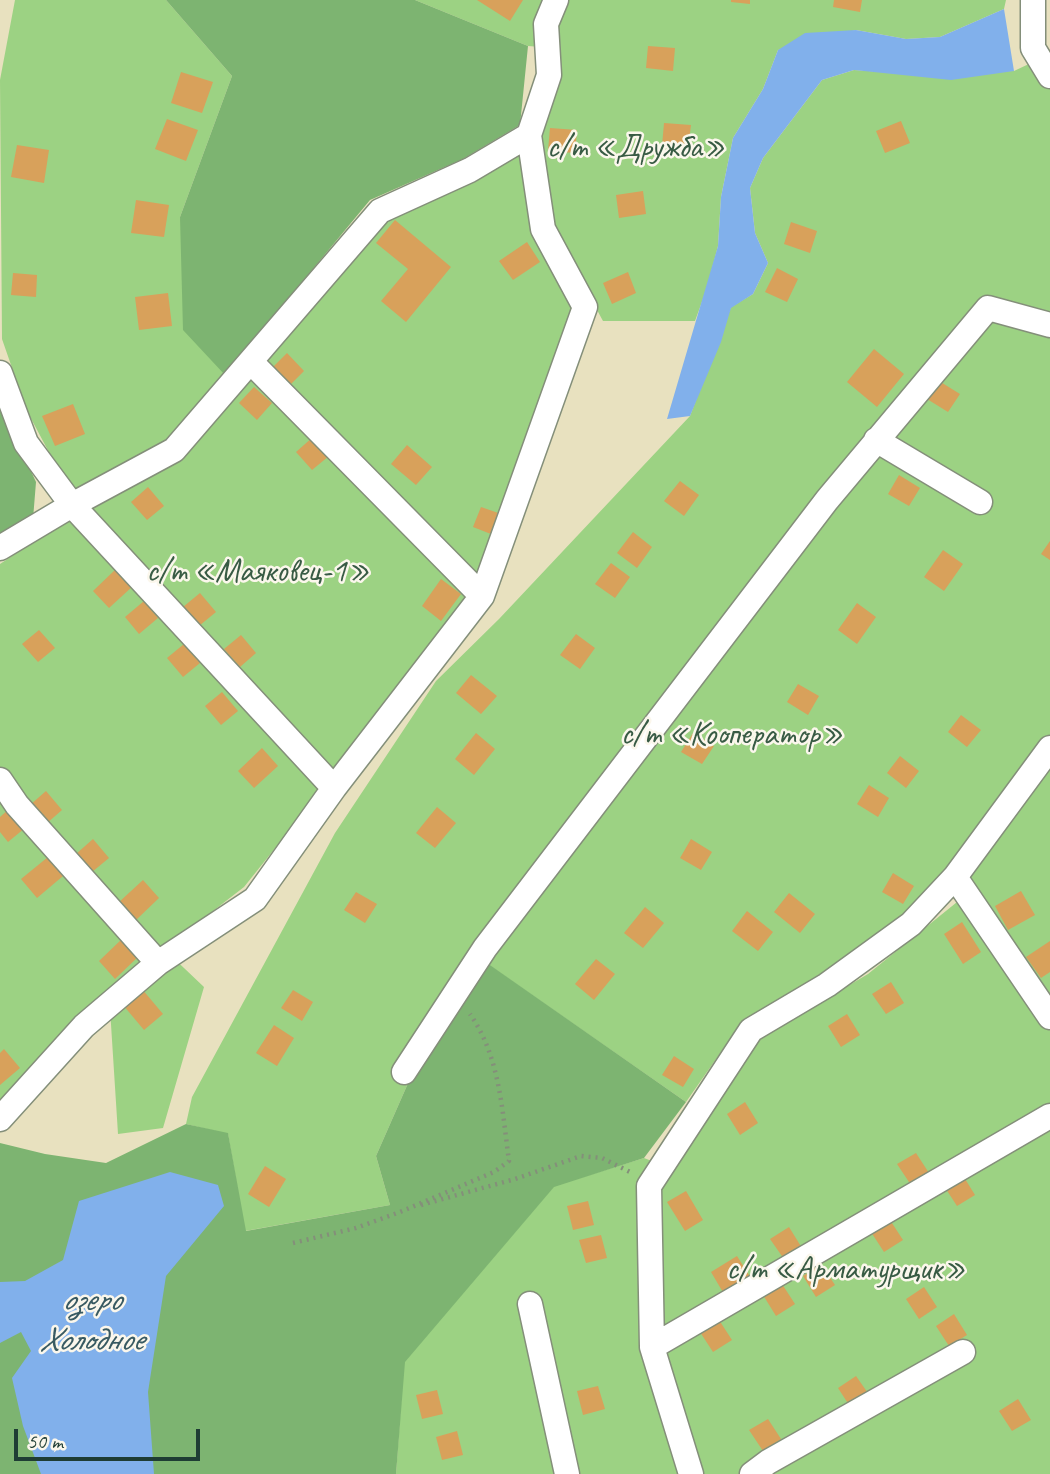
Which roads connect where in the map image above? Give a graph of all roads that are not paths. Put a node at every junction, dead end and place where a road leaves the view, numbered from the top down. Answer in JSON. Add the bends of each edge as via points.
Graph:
{"nodes":[{"id":1,"x":556,"y":0,"type":"edge"},
{"id":2,"x":1032,"y":0,"type":"edge"},
{"id":3,"x":1050,"y":76,"type":"edge"},
{"id":4,"x":529,"y":135,"type":"junction"},
{"id":5,"x":1050,"y":325,"type":"edge"},
{"id":6,"x":251,"y":362,"type":"junction"},
{"id":7,"x":0,"y":373,"type":"edge"},
{"id":8,"x":876,"y":440,"type":"junction"},
{"id":9,"x":980,"y":502,"type":"dead end"},
{"id":10,"x":72,"y":505,"type":"junction"},
{"id":11,"x":0,"y":548,"type":"edge"},
{"id":12,"x":482,"y":596,"type":"junction"},
{"id":13,"x":1050,"y":748,"type":"edge"},
{"id":14,"x":0,"y":780,"type":"edge"},
{"id":15,"x":334,"y":788,"type":"junction"},
{"id":16,"x":956,"y":877,"type":"junction"},
{"id":17,"x":158,"y":963,"type":"junction"},
{"id":18,"x":1050,"y":1017,"type":"edge"},
{"id":19,"x":404,"y":1072,"type":"dead end"},
{"id":20,"x":1050,"y":1116,"type":"edge"},
{"id":21,"x":0,"y":1119,"type":"edge"},
{"id":22,"x":530,"y":1304,"type":"dead end"},
{"id":23,"x":652,"y":1347,"type":"junction"},
{"id":24,"x":963,"y":1352,"type":"dead end"},
{"id":25,"x":567,"y":1474,"type":"edge"},
{"id":26,"x":691,"y":1474,"type":"edge"},
{"id":27,"x":752,"y":1474,"type":"edge"}],
"edges":[{"from":1,"to":4,"type":"street","via":[[546,24],[548,75]]},
{"from":2,"to":3,"type":"street","via":[[1033,48]]},
{"from":4,"to":6,"type":"street","via":[[470,170],[380,211]]},
{"from":4,"to":12,"type":"street","via":[[543,229],[586,307]]},
{"from":5,"to":8,"type":"street","via":[[988,308]]},
{"from":6,"to":10,"type":"street","via":[[174,450]]},
{"from":6,"to":12,"type":"street"},
{"from":7,"to":10,"type":"street","via":[[26,443]]},
{"from":8,"to":9,"type":"street"},
{"from":8,"to":19,"type":"street","via":[[510,915]]},
{"from":10,"to":11,"type":"street"},
{"from":10,"to":15,"type":"street"},
{"from":12,"to":15,"type":"street"},
{"from":13,"to":16,"type":"street"},
{"from":14,"to":17,"type":"street"},
{"from":15,"to":17,"type":"street","via":[[255,899]]},
{"from":16,"to":18,"type":"street"},
{"from":16,"to":23,"type":"street","via":[[911,925],[827,985],[751,1030],[649,1186]]},
{"from":17,"to":21,"type":"street","via":[[84,1026]]},
{"from":20,"to":23,"type":"street"},
{"from":22,"to":25,"type":"street"},
{"from":23,"to":26,"type":"street"},
{"from":24,"to":27,"type":"street"}]}
